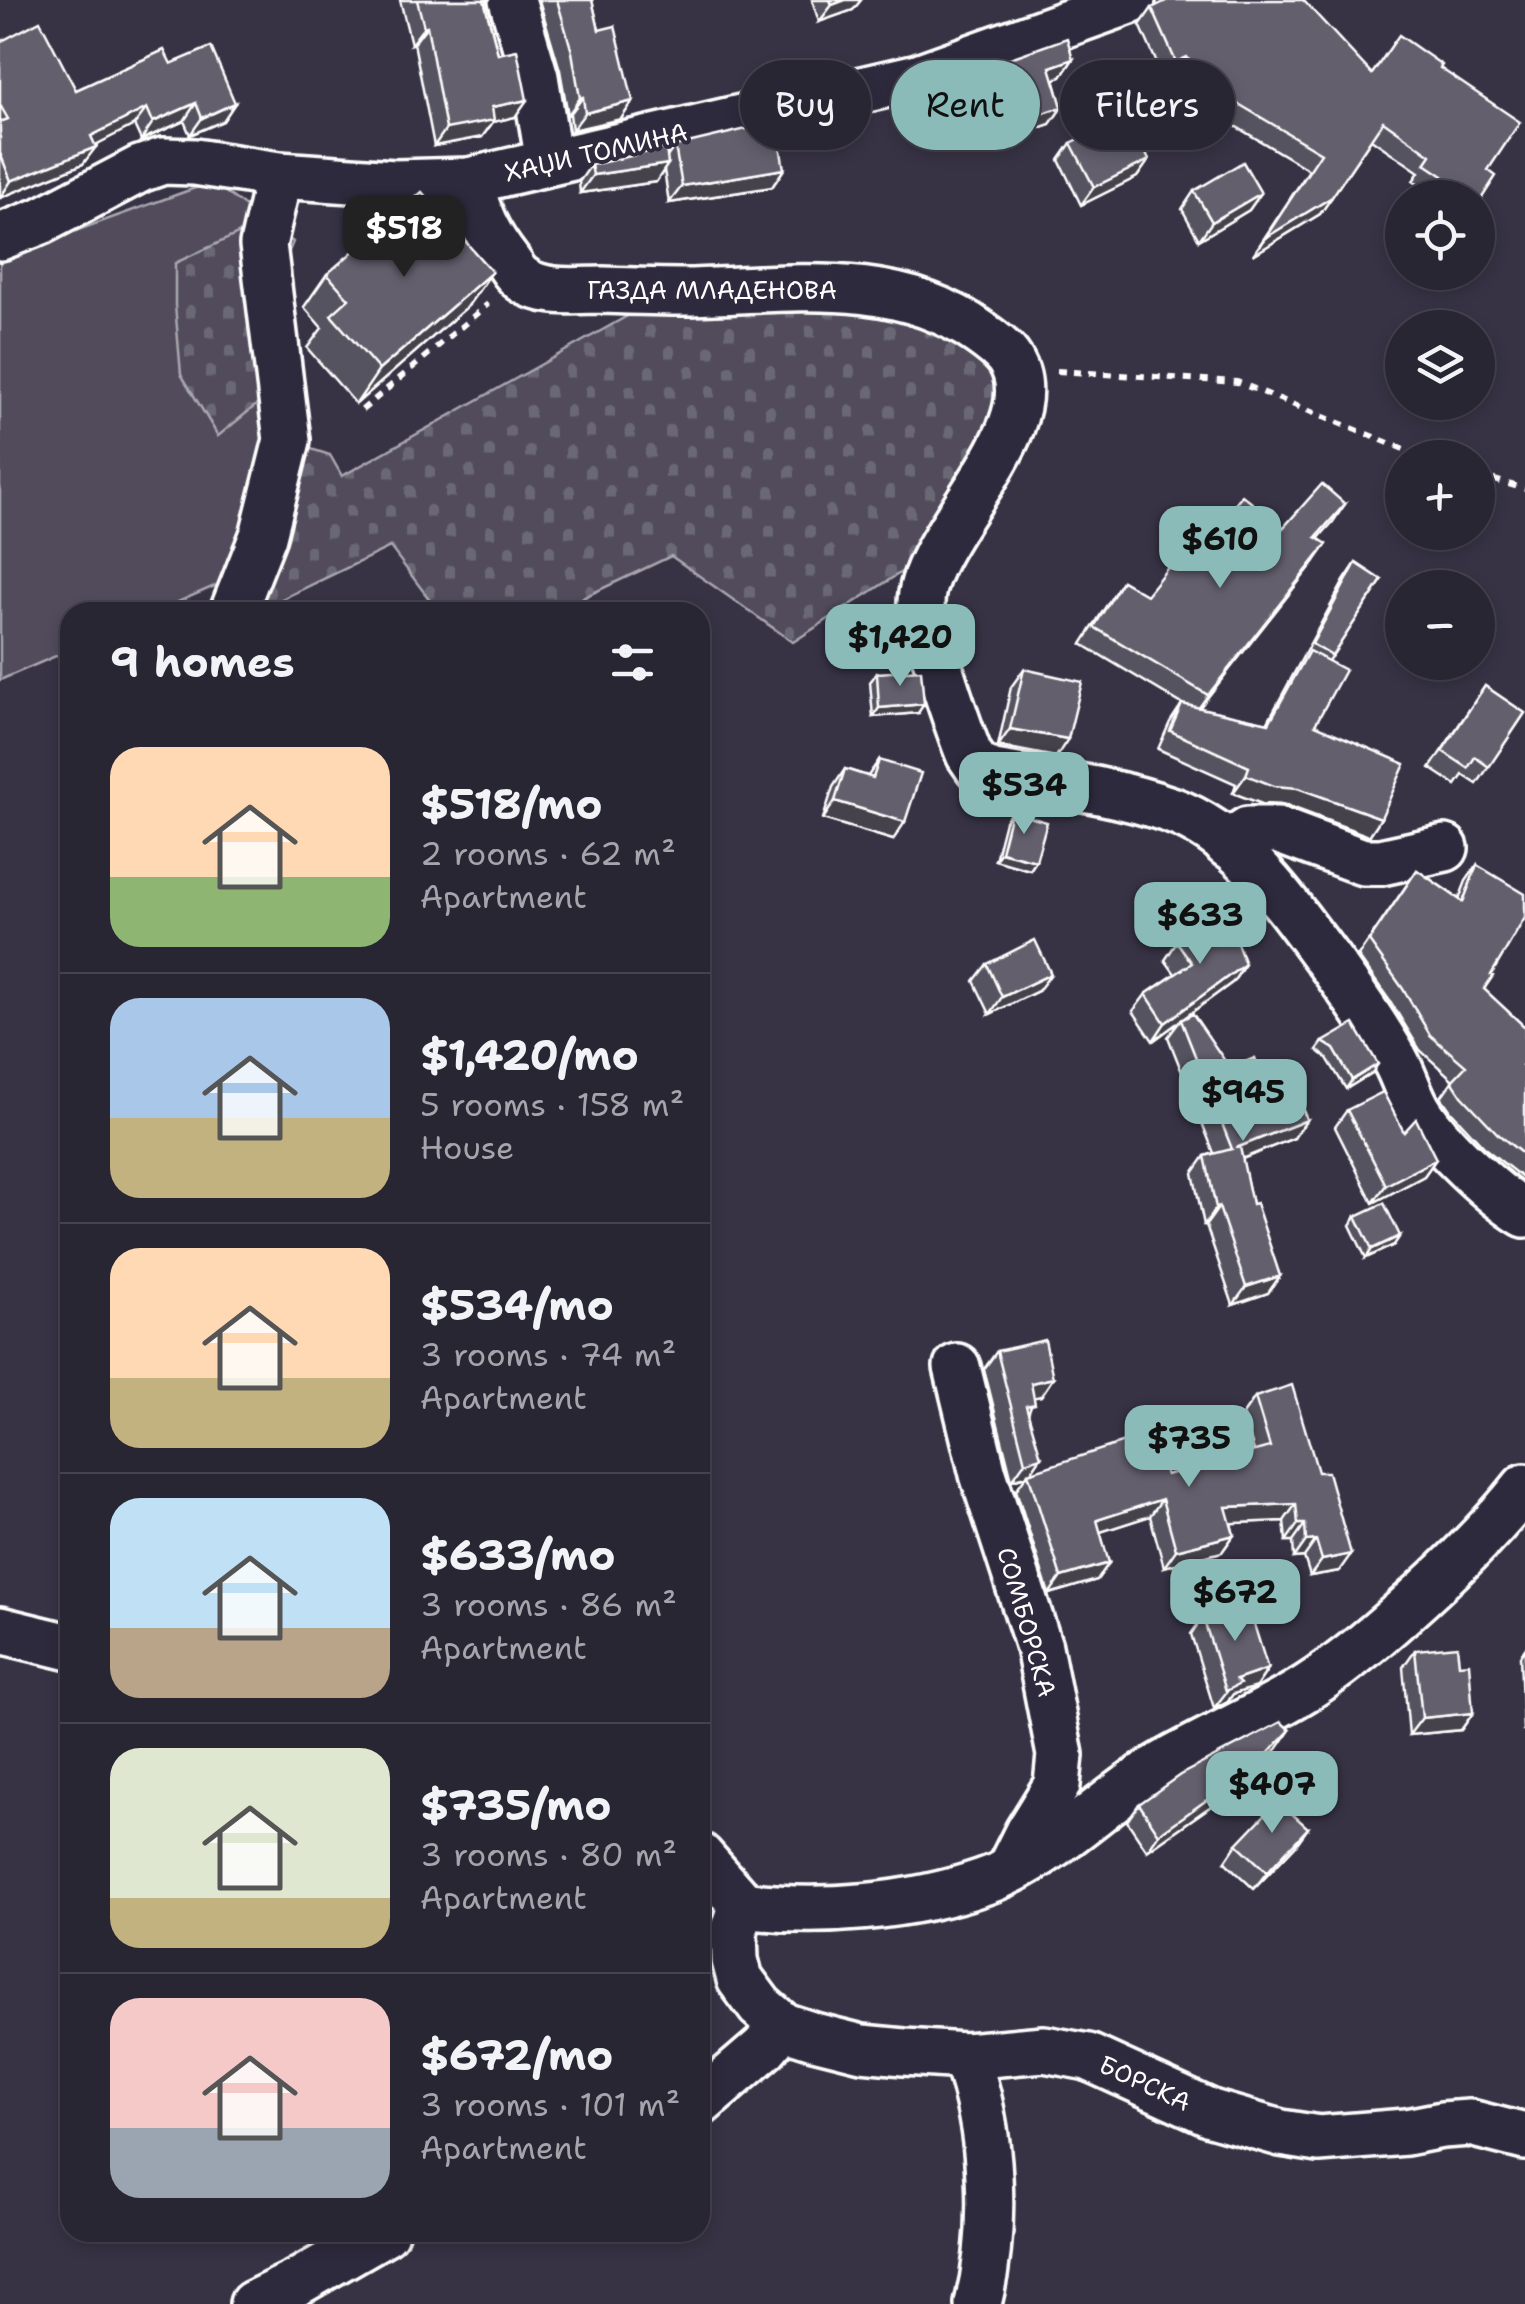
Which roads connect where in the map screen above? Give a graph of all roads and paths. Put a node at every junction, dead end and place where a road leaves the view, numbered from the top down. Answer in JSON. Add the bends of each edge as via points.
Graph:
{"nodes":[{"id":1,"x":512,"y":0,"type":"edge"},
{"id":2,"x":1132,"y":0,"type":"edge"},
{"id":3,"x":549,"y":162,"type":"junction"},
{"id":4,"x":279,"y":175,"type":"junction"},
{"id":5,"x":470,"y":182,"type":"junction"},
{"id":6,"x":0,"y":238,"type":"edge"},
{"id":7,"x":519,"y":278,"type":"junction"},
{"id":8,"x":1015,"y":369,"type":"junction"},
{"id":9,"x":362,"y":410,"type":"dead end"},
{"id":10,"x":1385,"y":442,"type":"edge"},
{"id":11,"x":1495,"y":480,"type":"edge"},
{"id":12,"x":1525,"y":489,"type":"edge"},
{"id":13,"x":237,"y":602,"type":"edge"},
{"id":14,"x":1227,"y":844,"type":"junction"},
{"id":15,"x":1446,"y":848,"type":"dead end"},
{"id":16,"x":1525,"y":1214,"type":"edge"},
{"id":17,"x":958,"y":1366,"type":"dead end"},
{"id":18,"x":1525,"y":1487,"type":"edge"},
{"id":19,"x":0,"y":1630,"type":"edge"},
{"id":20,"x":60,"y":1645,"type":"edge"},
{"id":21,"x":710,"y":1867,"type":"edge"},
{"id":22,"x":1009,"y":1870,"type":"junction"},
{"id":23,"x":743,"y":1905,"type":"junction"},
{"id":24,"x":782,"y":2026,"type":"junction"},
{"id":25,"x":964,"y":2056,"type":"junction"},
{"id":26,"x":710,"y":2094,"type":"edge"},
{"id":27,"x":1525,"y":2137,"type":"edge"},
{"id":28,"x":368,"y":2242,"type":"edge"},
{"id":29,"x":253,"y":2304,"type":"edge"},
{"id":30,"x":978,"y":2304,"type":"edge"}],
"edges":[{"from":1,"to":3,"type":"street","via":[[535,77]]},
{"from":2,"to":3,"type":"street","name":"ХАЏИ ТОМИНА","via":[[918,77]]},
{"from":3,"to":5,"type":"street","name":"ХАЏИ ТОМИНА"},
{"from":4,"to":5,"type":"street","name":"ХАЏИ ТОМИНА"},
{"from":4,"to":6,"type":"street","name":"ХАЏИ ТОМИНА","via":[[163,161]]},
{"from":4,"to":13,"type":"street","via":[[264,244],[287,440],[263,536]]},
{"from":5,"to":7,"type":"street","via":[[478,216]]},
{"from":7,"to":8,"type":"street","name":"ГАЗДА МЛАДЕНОВА","via":[[560,290],[827,286],[883,294],[965,322]]},
{"from":7,"to":9,"type":"path"},
{"from":8,"to":10,"type":"path","via":[[1237,382]]},
{"from":8,"to":14,"type":"street","via":[[1020,396],[1014,422],[934,559],[921,603],[970,754],[993,773],[1172,810]]},
{"from":11,"to":12,"type":"path"},
{"from":14,"to":15,"type":"street","via":[[1248,830],[1277,830],[1363,862]]},
{"from":14,"to":16,"type":"street","via":[[1288,906],[1359,1002],[1420,1114],[1456,1157]]},
{"from":17,"to":22,"type":"street","name":"СОМБОРСКА","via":[[983,1474],[1039,1648],[1060,1755],[1057,1785]]},
{"from":18,"to":22,"type":"street","via":[[1452,1568],[1364,1647],[1309,1687],[1154,1771]]},
{"from":19,"to":20,"type":"street"},
{"from":21,"to":23,"type":"street"},
{"from":22,"to":23,"type":"street","via":[[915,1899],[835,1909]]},
{"from":23,"to":24,"type":"street","via":[[734,1931],[740,1979]]},
{"from":24,"to":25,"type":"street","name":"БОРСКА","via":[[862,2048]]},
{"from":24,"to":26,"type":"street"},
{"from":25,"to":27,"type":"street","name":"БОРСКА","via":[[1044,2049],[1088,2057],[1210,2113],[1319,2138],[1470,2123]]},
{"from":25,"to":30,"type":"street","via":[[975,2082],[987,2158],[987,2250]]},
{"from":28,"to":29,"type":"street"}]}
